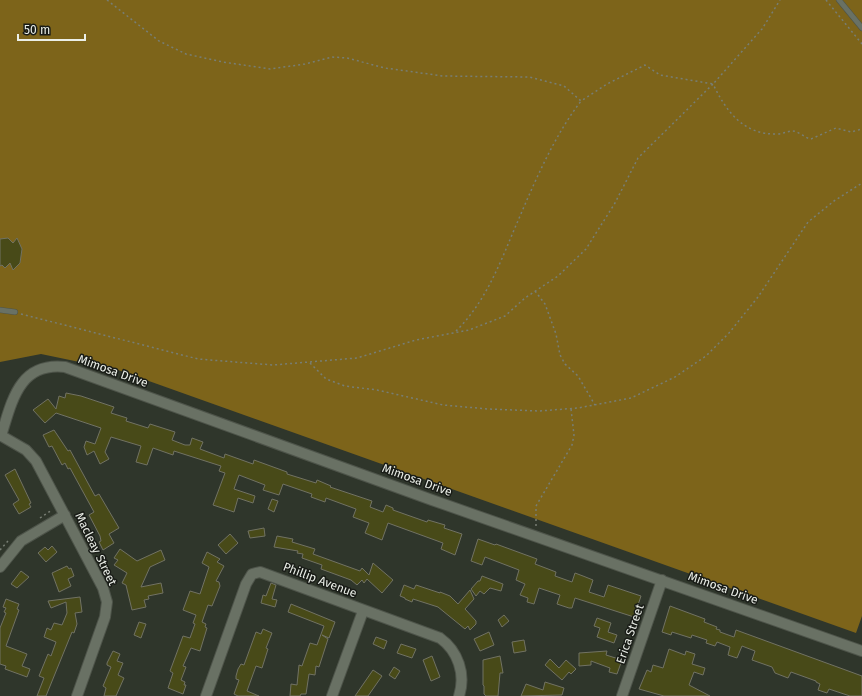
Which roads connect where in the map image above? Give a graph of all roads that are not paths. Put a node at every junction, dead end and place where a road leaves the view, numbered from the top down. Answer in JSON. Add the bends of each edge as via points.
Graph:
{"nodes":[{"id":1,"x":839,"y":0,"type":"edge"},
{"id":2,"x":862,"y":28,"type":"edge"},
{"id":3,"x":0,"y":310,"type":"edge"},
{"id":4,"x":15,"y":312,"type":"road end"},
{"id":5,"x":0,"y":435,"type":"edge"},
{"id":6,"x":65,"y":515,"type":"junction"},
{"id":7,"x":0,"y":567,"type":"edge"},
{"id":8,"x":662,"y":580,"type":"junction"},
{"id":9,"x":363,"y":611,"type":"junction"},
{"id":10,"x":862,"y":651,"type":"edge"},
{"id":11,"x":77,"y":696,"type":"edge"},
{"id":12,"x":206,"y":696,"type":"edge"},
{"id":13,"x":332,"y":696,"type":"edge"},
{"id":14,"x":459,"y":696,"type":"edge"},
{"id":15,"x":622,"y":696,"type":"edge"}],
"edges":[{"from":1,"to":2,"type":"lane"},
{"from":3,"to":4,"type":"lane"},
{"from":5,"to":6,"type":"street","name":"Macleay Street","via":[[26,450],[36,461]]},
{"from":5,"to":8,"type":"street","name":"Mimosa Drive","via":[[23,381],[40,369],[51,366],[65,367]]},
{"from":6,"to":7,"type":"street","via":[[21,542]]},
{"from":6,"to":11,"type":"street","name":"Macleay Street","via":[[103,588],[106,602],[105,617]]},
{"from":8,"to":10,"type":"street","name":"Mimosa Drive"},
{"from":8,"to":15,"type":"street","name":"Erica Street"},
{"from":9,"to":12,"type":"street","name":"Phillip Avenue","via":[[265,573],[252,574],[246,584]]},
{"from":9,"to":13,"type":"street"},
{"from":9,"to":14,"type":"street","name":"Phillip Avenue","via":[[433,634],[447,643],[456,657],[461,672]]}]}
